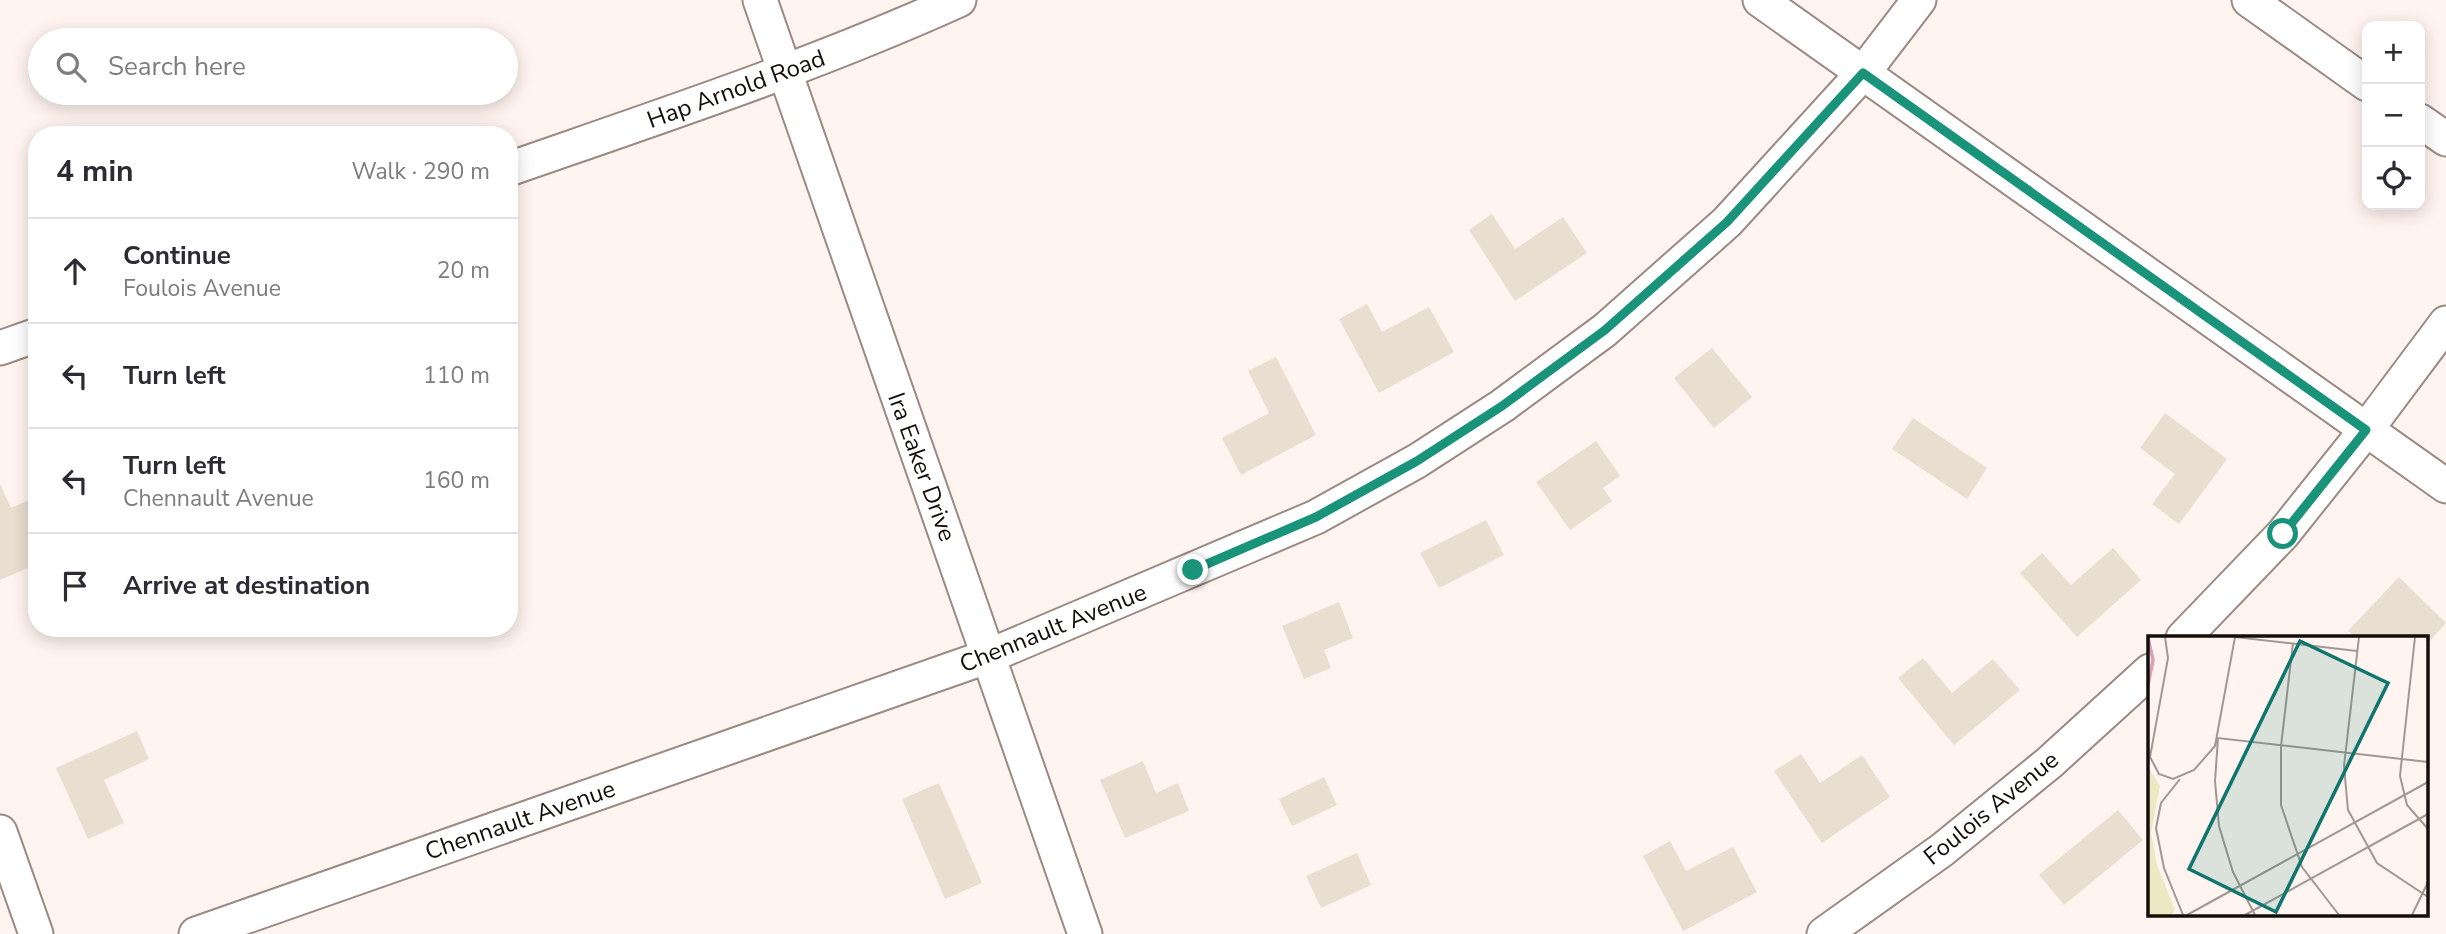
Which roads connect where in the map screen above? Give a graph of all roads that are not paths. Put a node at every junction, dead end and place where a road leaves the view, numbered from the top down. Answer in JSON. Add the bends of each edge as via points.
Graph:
{"nodes":[{"id":1,"x":760,"y":0,"type":"edge"},
{"id":2,"x":959,"y":0,"type":"edge"},
{"id":3,"x":1760,"y":0,"type":"edge"},
{"id":4,"x":1919,"y":0,"type":"edge"},
{"id":5,"x":2249,"y":0,"type":"edge"},
{"id":6,"x":786,"y":72,"type":"junction"},
{"id":7,"x":1863,"y":73,"type":"junction"},
{"id":8,"x":2362,"y":80,"type":"edge"},
{"id":9,"x":2425,"y":124,"type":"edge"},
{"id":10,"x":2446,"y":139,"type":"edge"},
{"id":11,"x":518,"y":166,"type":"edge"},
{"id":12,"x":2446,"y":323,"type":"edge"},
{"id":13,"x":28,"y":338,"type":"edge"},
{"id":14,"x":0,"y":348,"type":"edge"},
{"id":15,"x":2366,"y":430,"type":"junction"},
{"id":16,"x":2446,"y":486,"type":"edge"},
{"id":17,"x":2185,"y":636,"type":"edge"},
{"id":18,"x":989,"y":656,"type":"junction"},
{"id":19,"x":2148,"y":673,"type":"edge"},
{"id":20,"x":0,"y":832,"type":"edge"},
{"id":21,"x":36,"y":934,"type":"edge"},
{"id":22,"x":196,"y":934,"type":"edge"},
{"id":23,"x":1085,"y":934,"type":"edge"},
{"id":24,"x":1824,"y":934,"type":"edge"}],
"edges":[{"from":1,"to":6,"type":"street","name":"Ira Eaker Drive"},
{"from":2,"to":6,"type":"street","name":"Hap Arnold Road"},
{"from":3,"to":7,"type":"street"},
{"from":4,"to":7,"type":"street","name":"Chennault Avenue"},
{"from":5,"to":8,"type":"street"},
{"from":6,"to":11,"type":"street","name":"Hap Arnold Road"},
{"from":6,"to":18,"type":"street","name":"Ira Eaker Drive"},
{"from":7,"to":15,"type":"street"},
{"from":7,"to":18,"type":"street","name":"Chennault Avenue","via":[[1727,222],[1605,330],[1502,406],[1417,461],[1316,517]]},
{"from":9,"to":10,"type":"street"},
{"from":12,"to":15,"type":"street"},
{"from":13,"to":14,"type":"street"},
{"from":15,"to":16,"type":"street"},
{"from":15,"to":17,"type":"street","via":[[2283,534]]},
{"from":18,"to":22,"type":"street","name":"Chennault Avenue"},
{"from":18,"to":23,"type":"street","name":"Ira Eaker Drive"},
{"from":19,"to":24,"type":"street","name":"Foulois Avenue","via":[[1953,841]]},
{"from":20,"to":21,"type":"street"}]}
